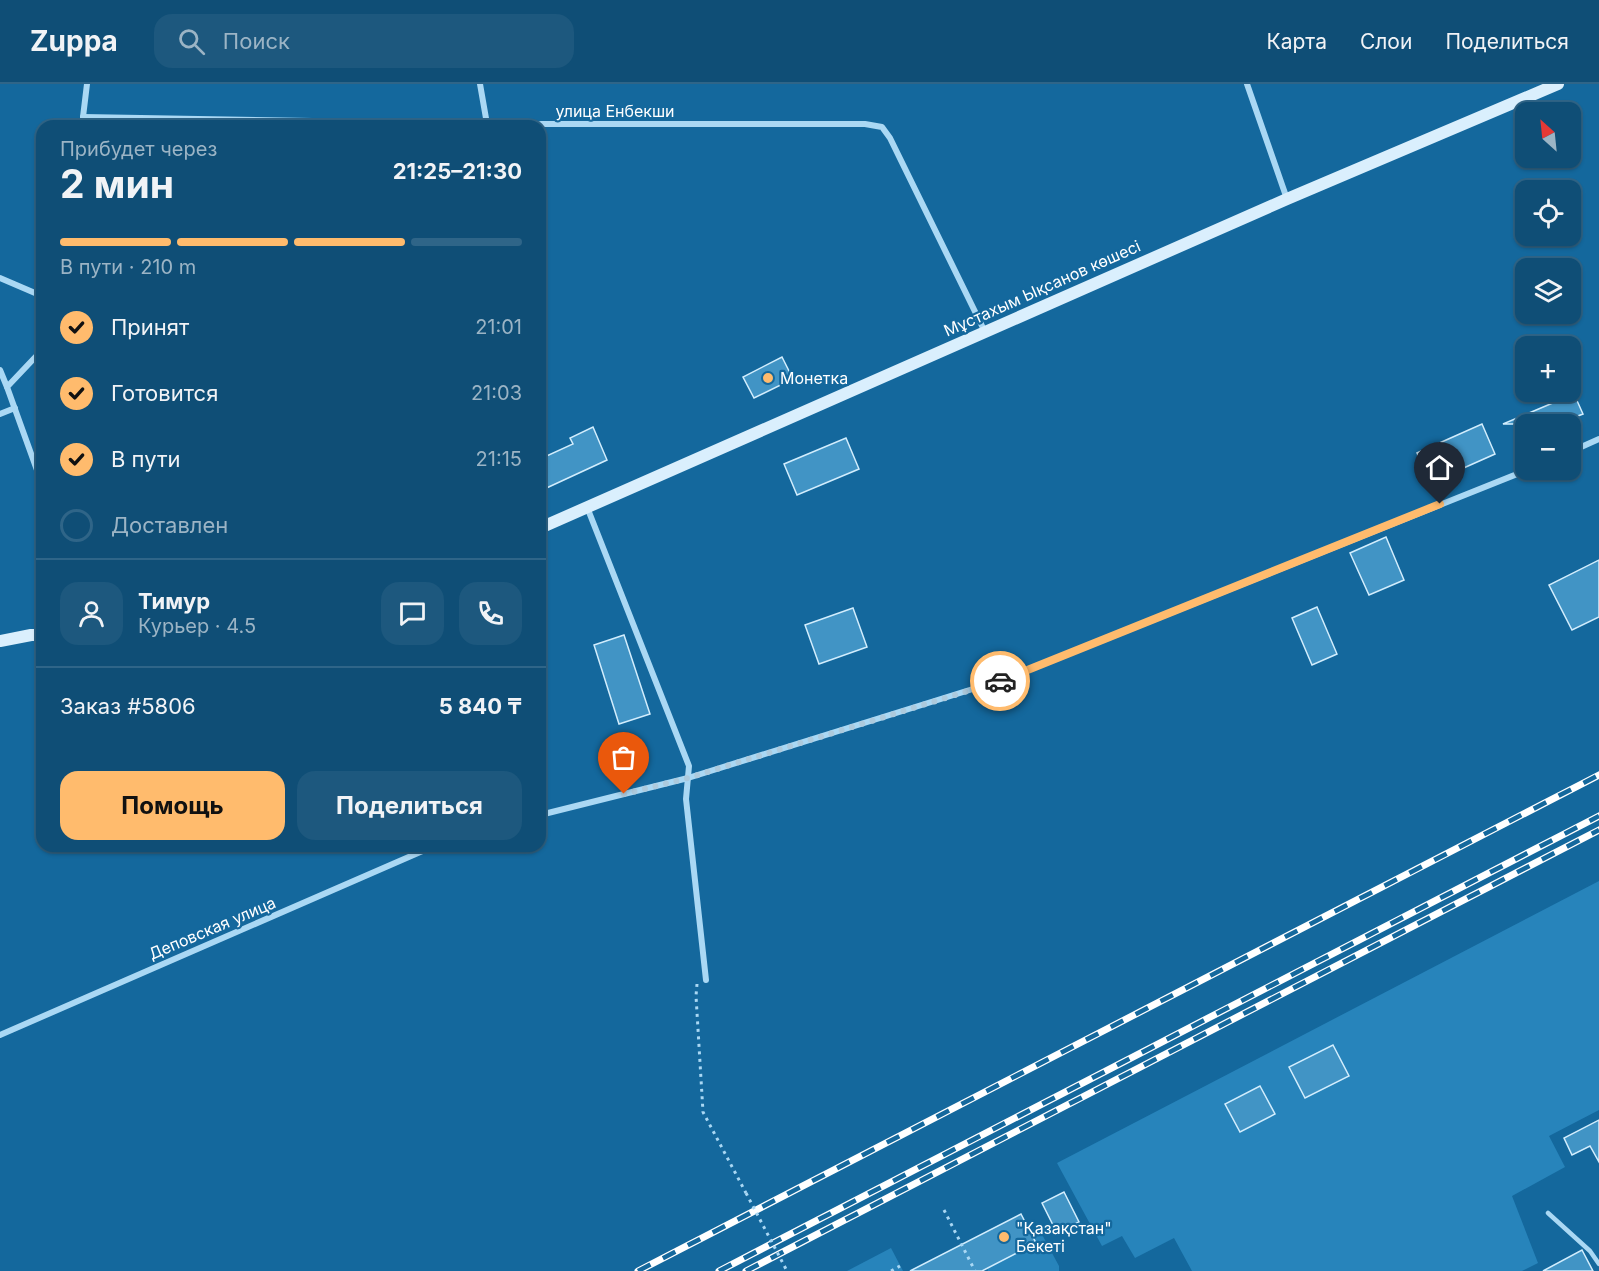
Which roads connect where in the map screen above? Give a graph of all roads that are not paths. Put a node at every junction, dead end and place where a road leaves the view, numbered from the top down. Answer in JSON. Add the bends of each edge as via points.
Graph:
{"nodes":[{"id":1,"x":87,"y":84,"type":"edge"},
{"id":2,"x":480,"y":84,"type":"edge"},
{"id":3,"x":1247,"y":84,"type":"edge"},
{"id":4,"x":1558,"y":84,"type":"edge"},
{"id":5,"x":83,"y":117,"type":"junction"},
{"id":6,"x":83,"y":120,"type":"edge"},
{"id":7,"x":256,"y":120,"type":"edge"},
{"id":8,"x":486,"y":120,"type":"edge"},
{"id":9,"x":546,"y":124,"type":"edge"},
{"id":10,"x":1287,"y":199,"type":"junction"},
{"id":11,"x":0,"y":278,"type":"edge"},
{"id":12,"x":36,"y":293,"type":"edge"},
{"id":13,"x":985,"y":332,"type":"junction"},
{"id":14,"x":36,"y":356,"type":"edge"},
{"id":15,"x":0,"y":370,"type":"edge"},
{"id":16,"x":7,"y":387,"type":"junction"},
{"id":17,"x":15,"y":408,"type":"junction"},
{"id":18,"x":0,"y":414,"type":"edge"},
{"id":19,"x":1599,"y":439,"type":"edge"},
{"id":20,"x":1581,"y":447,"type":"edge"},
{"id":21,"x":36,"y":467,"type":"edge"},
{"id":22,"x":1515,"y":475,"type":"edge"},
{"id":23,"x":587,"y":507,"type":"junction"},
{"id":24,"x":546,"y":525,"type":"edge"},
{"id":25,"x":36,"y":635,"type":"edge"},
{"id":26,"x":0,"y":641,"type":"edge"},
{"id":27,"x":688,"y":778,"type":"junction"},
{"id":28,"x":546,"y":814,"type":"edge"},
{"id":29,"x":420,"y":852,"type":"edge"},
{"id":30,"x":705,"y":977,"type":"road end"},
{"id":31,"x":0,"y":1035,"type":"edge"},
{"id":32,"x":1548,"y":1213,"type":"dead end"},
{"id":33,"x":1599,"y":1264,"type":"edge"}],
"edges":[{"from":1,"to":5,"type":"street"},
{"from":2,"to":8,"type":"street"},
{"from":3,"to":10,"type":"street"},
{"from":4,"to":10,"type":"main road","name":"Мұстахым Ықсанов көшесі"},
{"from":5,"to":6,"type":"street"},
{"from":5,"to":7,"type":"street","name":"улица Енбекши"},
{"from":9,"to":13,"type":"street","name":"улица Енбекши","via":[[882,127]]},
{"from":10,"to":13,"type":"main road","name":"Мұстахым Ықсанов көшесі"},
{"from":11,"to":12,"type":"street"},
{"from":13,"to":23,"type":"main road","name":"Мұстахым Ықсанов көшесі"},
{"from":14,"to":16,"type":"street"},
{"from":15,"to":16,"type":"street"},
{"from":16,"to":17,"type":"street"},
{"from":17,"to":18,"type":"street"},
{"from":17,"to":21,"type":"street"},
{"from":19,"to":20,"type":"street"},
{"from":22,"to":27,"type":"street","via":[[1008,678]]},
{"from":23,"to":24,"type":"main road","name":"Мұстахым Ықсанов көшесі"},
{"from":23,"to":27,"type":"street","via":[[687,760]]},
{"from":25,"to":26,"type":"main road"},
{"from":27,"to":28,"type":"street"},
{"from":27,"to":30,"type":"street","via":[[686,799]]},
{"from":29,"to":31,"type":"street","name":"Деповская улица"},
{"from":32,"to":33,"type":"lane"}]}
